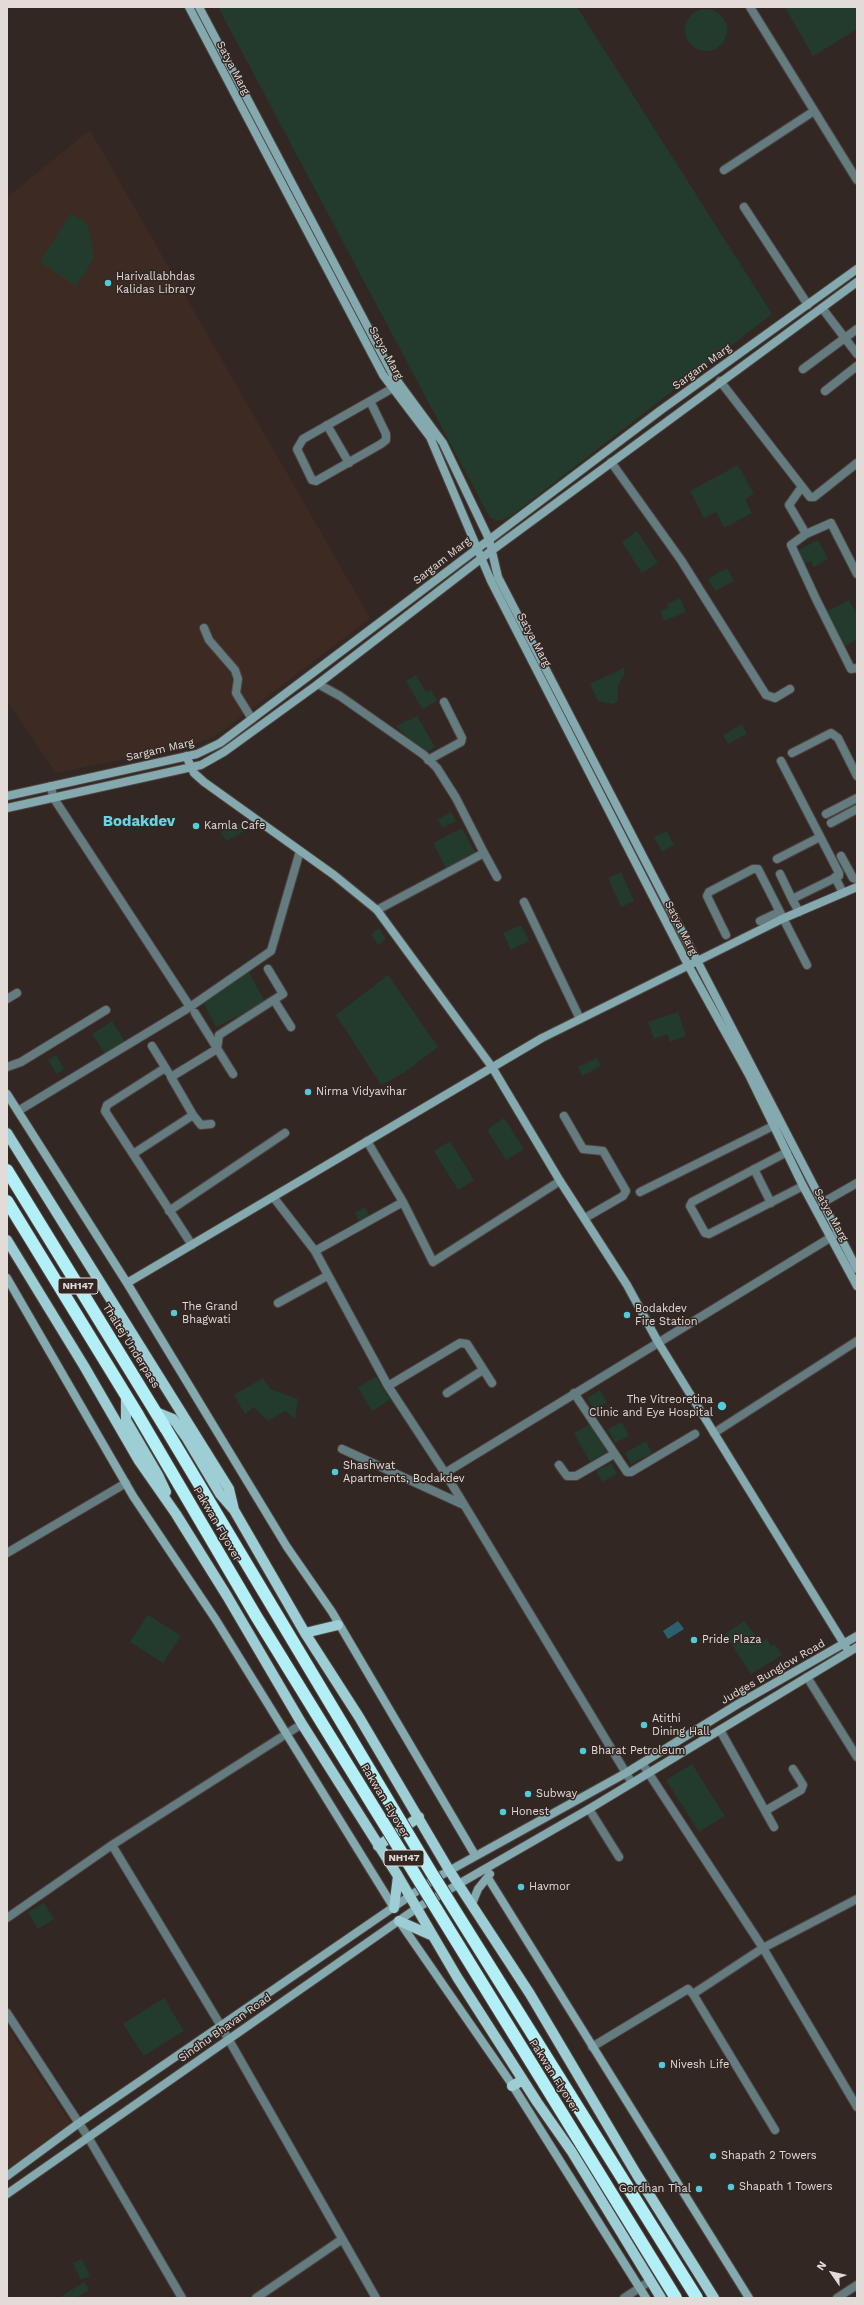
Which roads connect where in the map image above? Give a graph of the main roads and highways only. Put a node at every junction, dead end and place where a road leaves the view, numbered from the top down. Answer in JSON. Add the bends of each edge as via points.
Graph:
{"nodes":[{"id":1,"x":189,"y":7,"type":"edge"},
{"id":2,"x":199,"y":7,"type":"edge"},
{"id":3,"x":857,"y":269,"type":"edge"},
{"id":4,"x":857,"y":282,"type":"edge"},
{"id":5,"x":366,"y":323,"type":"junction"},
{"id":6,"x":358,"y":327,"type":"junction"},
{"id":7,"x":489,"y":539,"type":"junction"},
{"id":8,"x":478,"y":548,"type":"junction"},
{"id":9,"x":491,"y":551,"type":"junction"},
{"id":10,"x":480,"y":560,"type":"junction"},
{"id":11,"x":186,"y":756,"type":"junction"},
{"id":12,"x":191,"y":767,"type":"junction"},
{"id":13,"x":7,"y":796,"type":"edge"},
{"id":14,"x":7,"y":808,"type":"edge"},
{"id":15,"x":857,"y":887,"type":"edge"},
{"id":16,"x":697,"y":960,"type":"junction"},
{"id":17,"x":688,"y":965,"type":"junction"},
{"id":18,"x":492,"y":1067,"type":"junction"},
{"id":19,"x":7,"y":1094,"type":"edge"},
{"id":20,"x":7,"y":1133,"type":"edge"},
{"id":21,"x":7,"y":1170,"type":"edge"},
{"id":22,"x":7,"y":1201,"type":"edge"},
{"id":23,"x":834,"y":1235,"type":"junction"},
{"id":24,"x":7,"y":1240,"type":"edge"},
{"id":25,"x":857,"y":1269,"type":"edge"},
{"id":26,"x":7,"y":1278,"type":"edge"},
{"id":27,"x":126,"y":1283,"type":"junction"},
{"id":28,"x":857,"y":1286,"type":"edge"},
{"id":29,"x":126,"y":1396,"type":"junction"},
{"id":30,"x":158,"y":1413,"type":"junction"},
{"id":31,"x":172,"y":1509,"type":"junction"},
{"id":32,"x":234,"y":1510,"type":"junction"},
{"id":33,"x":338,"y":1625,"type":"junction"},
{"id":34,"x":305,"y":1633,"type":"junction"},
{"id":35,"x":857,"y":1636,"type":"edge"},
{"id":36,"x":844,"y":1644,"type":"junction"},
{"id":37,"x":857,"y":1646,"type":"edge"},
{"id":38,"x":849,"y":1652,"type":"junction"},
{"id":39,"x":419,"y":1817,"type":"junction"},
{"id":40,"x":378,"y":1846,"type":"junction"},
{"id":41,"x":475,"y":1855,"type":"junction"},
{"id":42,"x":496,"y":1863,"type":"junction"},
{"id":43,"x":450,"y":1870,"type":"junction"},
{"id":44,"x":398,"y":1876,"type":"junction"},
{"id":45,"x":488,"y":1878,"type":"junction"},
{"id":46,"x":458,"y":1884,"type":"junction"},
{"id":47,"x":409,"y":1896,"type":"junction"},
{"id":48,"x":472,"y":1904,"type":"junction"},
{"id":49,"x":394,"y":1908,"type":"junction"},
{"id":50,"x":417,"y":1908,"type":"junction"},
{"id":51,"x":398,"y":1921,"type":"junction"},
{"id":52,"x":433,"y":1936,"type":"junction"},
{"id":53,"x":523,"y":2080,"type":"junction"},
{"id":54,"x":512,"y":2086,"type":"junction"},
{"id":55,"x":7,"y":2176,"type":"edge"},
{"id":56,"x":7,"y":2194,"type":"edge"},
{"id":57,"x":646,"y":2298,"type":"edge"},
{"id":58,"x":661,"y":2298,"type":"edge"},
{"id":59,"x":676,"y":2298,"type":"edge"},
{"id":60,"x":697,"y":2298,"type":"edge"},
{"id":61,"x":714,"y":2298,"type":"edge"},
{"id":62,"x":749,"y":2298,"type":"edge"}],
"edges":[{"from":1,"to":6,"type":"main road","name":"Satya Marg"},
{"from":2,"to":5,"type":"main road","name":"Satya Marg"},
{"from":3,"to":7,"type":"main road","name":"Sargam Marg","via":[[661,410]]},
{"from":4,"to":9,"type":"main road","name":"Sargam Marg"},
{"from":5,"to":6,"type":"main road"},
{"from":5,"to":7,"type":"main road","name":"Satya Marg","via":[[393,375],[443,443]]},
{"from":6,"to":8,"type":"main road","name":"Satya Marg","via":[[383,375],[430,437]]},
{"from":7,"to":8,"type":"main road","name":"Sargam Marg"},
{"from":7,"to":9,"type":"main road","name":"Satya Marg"},
{"from":8,"to":10,"type":"main road","name":"Satya Marg"},
{"from":8,"to":11,"type":"main road","name":"Sargam Marg","via":[[220,743],[198,754]]},
{"from":9,"to":10,"type":"main road","name":"Sargam Marg"},
{"from":9,"to":16,"type":"main road","name":"Satya Marg","via":[[498,577]]},
{"from":10,"to":12,"type":"main road","name":"Sargam Marg","via":[[224,752],[201,765]]},
{"from":10,"to":17,"type":"main road","name":"Satya Marg"},
{"from":11,"to":12,"type":"main road"},
{"from":11,"to":13,"type":"main road","name":"Sargam Marg"},
{"from":12,"to":14,"type":"main road","name":"Sargam Marg"},
{"from":12,"to":18,"type":"main road","via":[[204,782],[377,910]]},
{"from":15,"to":16,"type":"main road","via":[[799,912],[781,916]]},
{"from":16,"to":17,"type":"main road"},
{"from":16,"to":23,"type":"main road","name":"Satya Marg","via":[[822,1203]]},
{"from":17,"to":18,"type":"main road"},
{"from":17,"to":23,"type":"main road","name":"Satya Marg","via":[[749,1074],[803,1186]]},
{"from":18,"to":27,"type":"main road","via":[[274,1198]]},
{"from":18,"to":36,"type":"main road"},
{"from":19,"to":27,"type":"main road"},
{"from":20,"to":32,"type":"main road","via":[[229,1489]]},
{"from":21,"to":30,"type":"highway","name":"Thaltej Underpass","number":"NH147"},
{"from":22,"to":29,"type":"highway","number":"NH147"},
{"from":23,"to":25,"type":"main road","name":"Satya Marg"},
{"from":23,"to":28,"type":"main road","name":"Satya Marg"},
{"from":24,"to":31,"type":"main road","via":[[139,1461]]},
{"from":26,"to":49,"type":"main road","via":[[126,1483],[216,1620]]},
{"from":27,"to":33,"type":"main road","via":[[287,1547],[332,1612]]},
{"from":29,"to":31,"type":"main road","via":[[126,1420],[158,1474]]},
{"from":29,"to":59,"type":"highway","name":"Pakwan Flyover","number":"NH147","bridge":true,"via":[[256,1616]]},
{"from":30,"to":32,"type":"main road","via":[[173,1419],[220,1494]]},
{"from":30,"to":60,"type":"highway","name":"Pakwan Flyover","number":"NH147","bridge":true,"via":[[432,1872]]},
{"from":31,"to":40,"type":"main road"},
{"from":32,"to":34,"type":"main road"},
{"from":33,"to":34,"type":"main road"},
{"from":33,"to":41,"type":"main road"},
{"from":34,"to":39,"type":"main road","via":[[360,1717]]},
{"from":35,"to":36,"type":"main road","name":"Judges Bunglow Road"},
{"from":36,"to":38,"type":"main road"},
{"from":36,"to":41,"type":"main road","name":"Judges Bunglow Road","via":[[738,1704],[626,1773]]},
{"from":37,"to":38,"type":"main road","name":"Judges Bunglow Road"},
{"from":38,"to":42,"type":"main road","name":"Judges Bunglow Road"},
{"from":39,"to":40,"type":"main road"},
{"from":39,"to":43,"type":"main road"},
{"from":40,"to":44,"type":"main road"},
{"from":41,"to":43,"type":"main road","name":"Judges Bunglow Road"},
{"from":42,"to":45,"type":"main road"},
{"from":42,"to":46,"type":"main road","name":"Judges Bunglow Road"},
{"from":43,"to":46,"type":"main road"},
{"from":43,"to":47,"type":"main road","name":"Sindhu Bhavan Road"},
{"from":44,"to":47,"type":"main road"},
{"from":44,"to":49,"type":"main road"},
{"from":45,"to":48,"type":"main road","via":[[478,1889]]},
{"from":45,"to":62,"type":"main road"},
{"from":46,"to":48,"type":"main road"},
{"from":46,"to":50,"type":"main road","name":"Sindhu Bhavan Road"},
{"from":47,"to":49,"type":"main road","name":"Sindhu Bhavan Road"},
{"from":47,"to":50,"type":"main road"},
{"from":48,"to":61,"type":"main road","via":[[530,1994],[637,2175]]},
{"from":49,"to":55,"type":"main road","name":"Sindhu Bhavan Road","via":[[79,2123]]},
{"from":50,"to":51,"type":"main road","name":"Sindhu Bhavan Road"},
{"from":50,"to":52,"type":"main road"},
{"from":51,"to":52,"type":"main road"},
{"from":51,"to":54,"type":"main road"},
{"from":51,"to":56,"type":"main road","name":"Sindhu Bhavan Road"},
{"from":52,"to":53,"type":"main road"},
{"from":53,"to":54,"type":"main road"},
{"from":53,"to":58,"type":"main road","via":[[572,2152]]},
{"from":54,"to":57,"type":"main road"}]}
